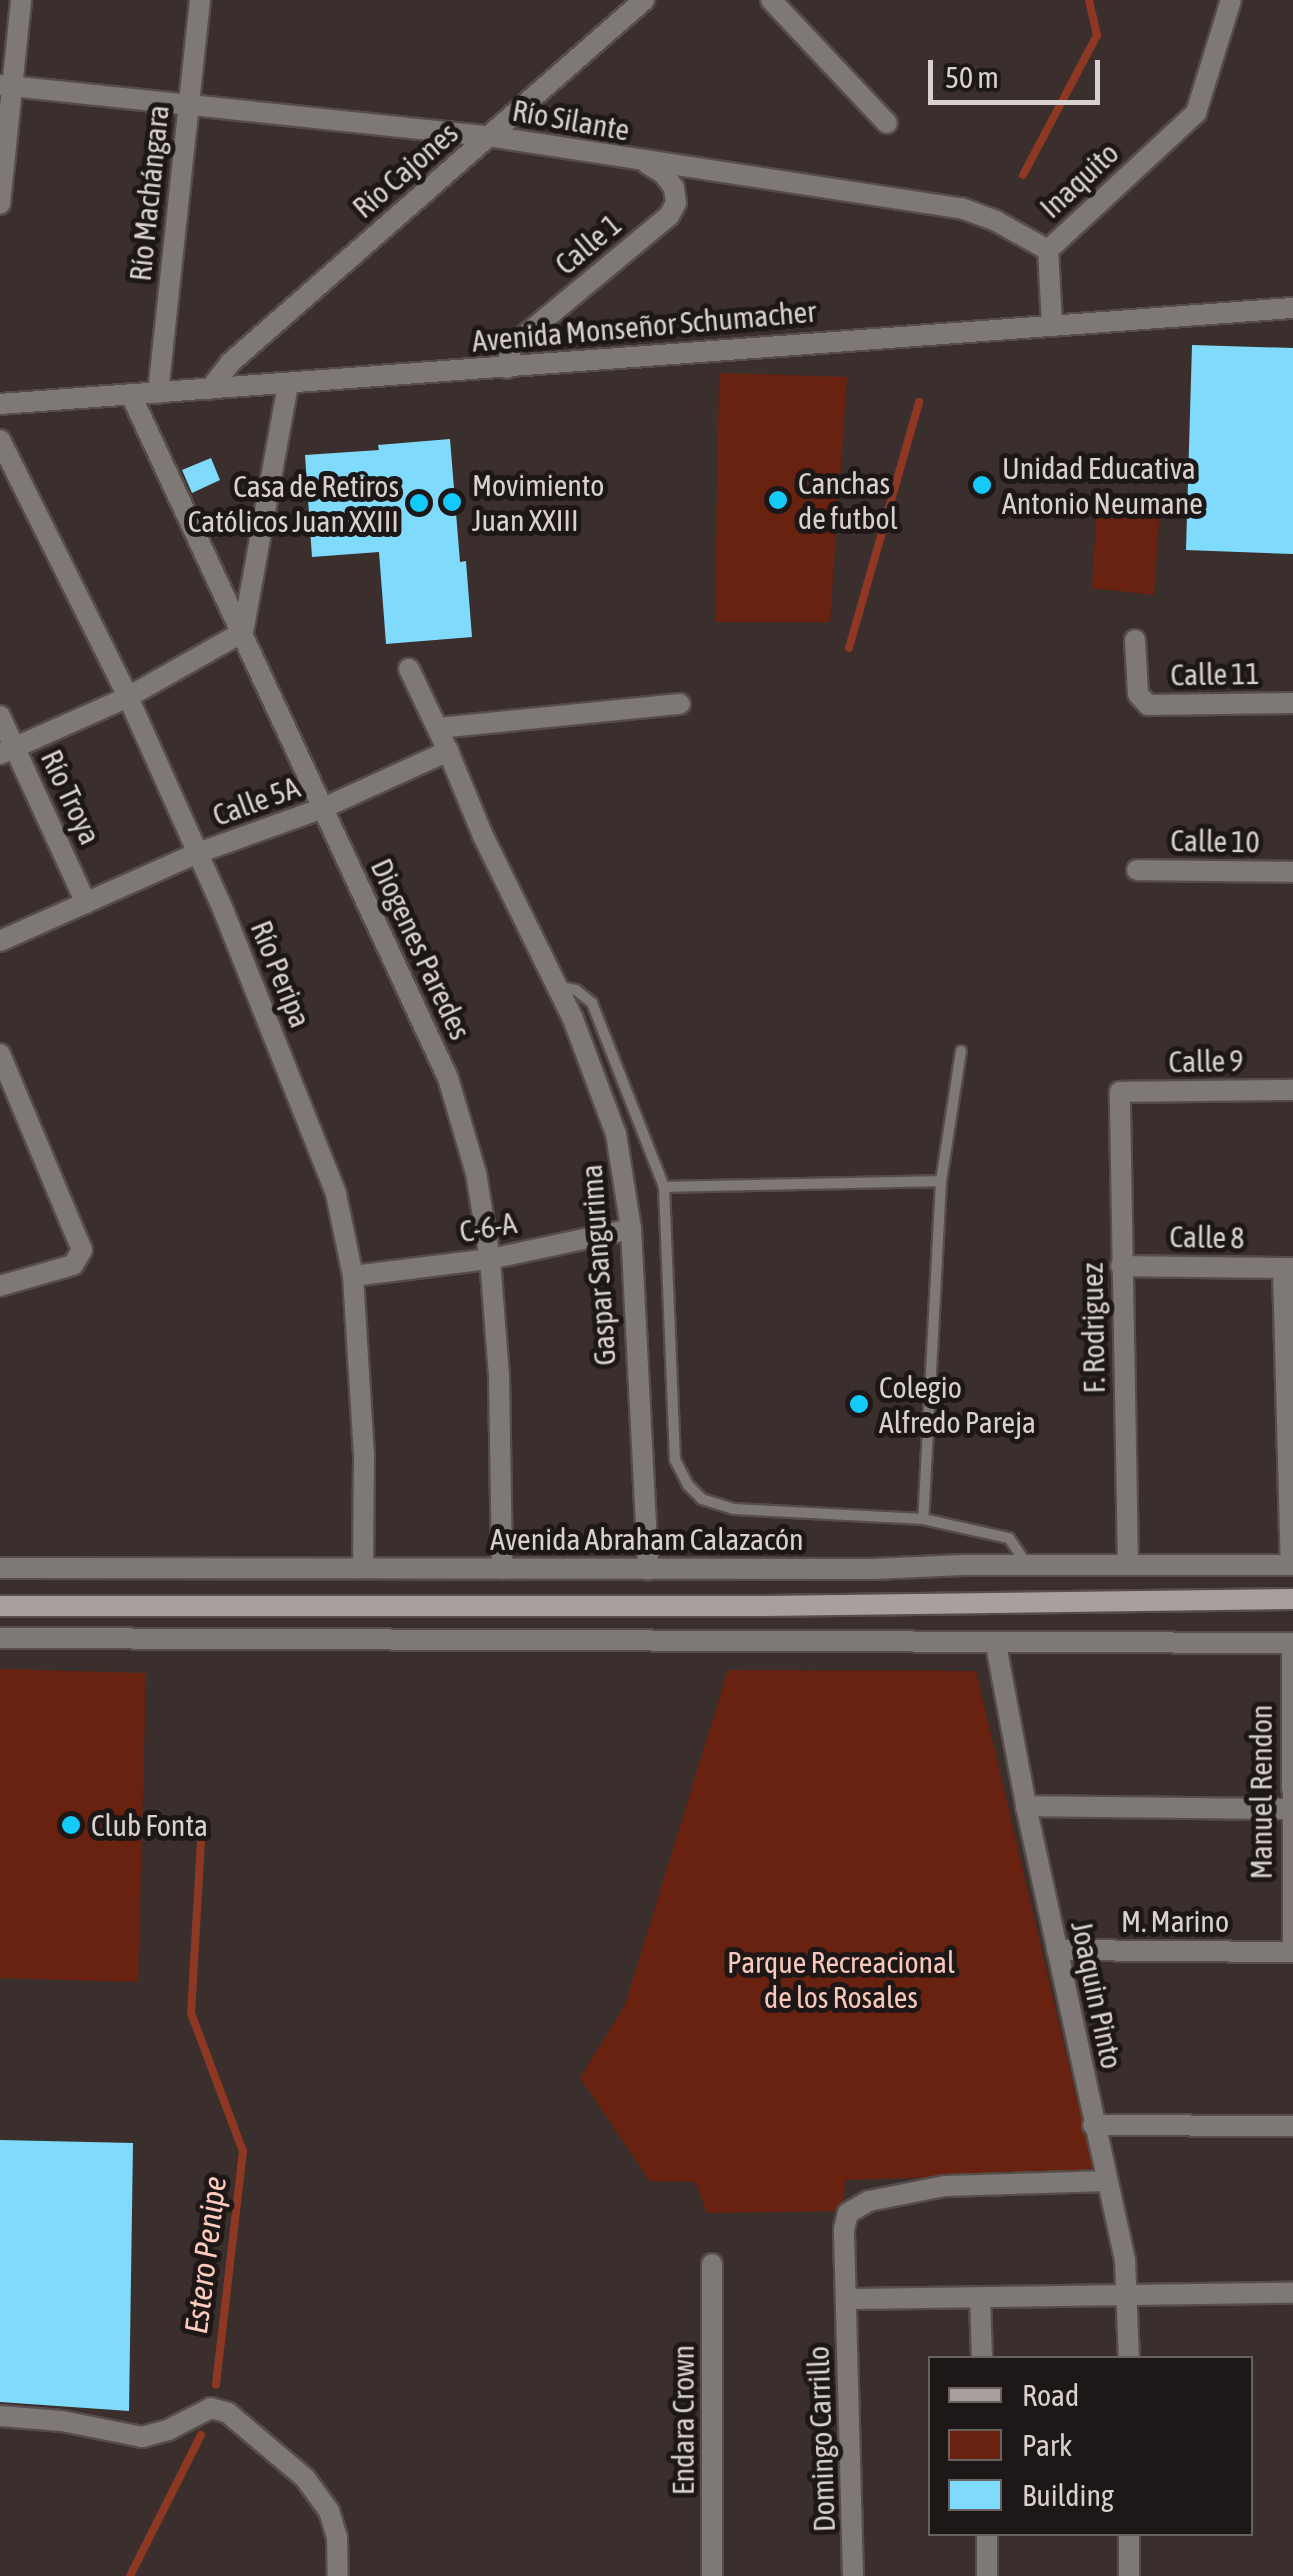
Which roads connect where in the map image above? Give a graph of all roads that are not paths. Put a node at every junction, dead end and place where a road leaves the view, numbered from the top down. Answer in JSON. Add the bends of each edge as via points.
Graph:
{"nodes":[{"id":1,"x":20,"y":0,"type":"edge"},
{"id":2,"x":200,"y":0,"type":"edge"},
{"id":3,"x":644,"y":0,"type":"edge"},
{"id":4,"x":771,"y":0,"type":"edge"},
{"id":5,"x":1231,"y":0,"type":"edge"},
{"id":6,"x":6,"y":86,"type":"edge"},
{"id":7,"x":188,"y":107,"type":"junction"},
{"id":8,"x":888,"y":124,"type":"dead end"},
{"id":9,"x":488,"y":136,"type":"junction"},
{"id":10,"x":648,"y":164,"type":"junction"},
{"id":11,"x":0,"y":204,"type":"edge"},
{"id":12,"x":1048,"y":250,"type":"junction"},
{"id":13,"x":1293,"y":308,"type":"edge"},
{"id":14,"x":1052,"y":323,"type":"junction"},
{"id":15,"x":506,"y":368,"type":"junction"},
{"id":16,"x":288,"y":384,"type":"junction"},
{"id":17,"x":210,"y":390,"type":"junction"},
{"id":18,"x":158,"y":393,"type":"junction"},
{"id":19,"x":131,"y":395,"type":"junction"},
{"id":20,"x":0,"y":404,"type":"edge"},
{"id":21,"x":0,"y":440,"type":"edge"},
{"id":22,"x":244,"y":632,"type":"junction"},
{"id":23,"x":1135,"y":640,"type":"dead end"},
{"id":24,"x":409,"y":670,"type":"dead end"},
{"id":25,"x":128,"y":697,"type":"junction"},
{"id":26,"x":1293,"y":703,"type":"edge"},
{"id":27,"x":680,"y":704,"type":"dead end"},
{"id":28,"x":0,"y":716,"type":"edge"},
{"id":29,"x":438,"y":728,"type":"junction"},
{"id":30,"x":7,"y":751,"type":"edge"},
{"id":31,"x":448,"y":751,"type":"junction"},
{"id":32,"x":321,"y":809,"type":"junction"},
{"id":33,"x":195,"y":854,"type":"junction"},
{"id":34,"x":1137,"y":870,"type":"dead end"},
{"id":35,"x":1293,"y":872,"type":"edge"},
{"id":36,"x":86,"y":903,"type":"junction"},
{"id":37,"x":0,"y":941,"type":"edge"},
{"id":38,"x":556,"y":986,"type":"junction"},
{"id":39,"x":961,"y":1051,"type":"dead end"},
{"id":40,"x":0,"y":1054,"type":"edge"},
{"id":41,"x":1293,"y":1090,"type":"edge"},
{"id":42,"x":1120,"y":1092,"type":"joint"},
{"id":43,"x":941,"y":1181,"type":"junction"},
{"id":44,"x":664,"y":1187,"type":"junction"},
{"id":45,"x":631,"y":1229,"type":"junction"},
{"id":46,"x":490,"y":1259,"type":"junction"},
{"id":47,"x":1121,"y":1266,"type":"junction"},
{"id":48,"x":1288,"y":1268,"type":"edge"},
{"id":49,"x":353,"y":1276,"type":"junction"},
{"id":50,"x":0,"y":1286,"type":"edge"},
{"id":51,"x":1290,"y":1401,"type":"edge"},
{"id":52,"x":923,"y":1519,"type":"junction"},
{"id":53,"x":1027,"y":1564,"type":"junction"},
{"id":54,"x":1128,"y":1564,"type":"junction"},
{"id":55,"x":1292,"y":1564,"type":"edge"},
{"id":56,"x":0,"y":1568,"type":"edge"},
{"id":57,"x":364,"y":1568,"type":"junction"},
{"id":58,"x":502,"y":1569,"type":"junction"},
{"id":59,"x":648,"y":1570,"type":"junction"},
{"id":60,"x":1293,"y":1599,"type":"edge"},
{"id":61,"x":0,"y":1606,"type":"edge"},
{"id":62,"x":0,"y":1638,"type":"edge"},
{"id":63,"x":1292,"y":1643,"type":"edge"},
{"id":64,"x":996,"y":1645,"type":"junction"},
{"id":65,"x":1026,"y":1806,"type":"junction"},
{"id":66,"x":1289,"y":1810,"type":"junction"},
{"id":67,"x":1293,"y":1941,"type":"edge"},
{"id":68,"x":1058,"y":1950,"type":"junction"},
{"id":69,"x":1293,"y":1952,"type":"edge"},
{"id":70,"x":1093,"y":2125,"type":"junction"},
{"id":71,"x":1293,"y":2126,"type":"edge"},
{"id":72,"x":1107,"y":2181,"type":"junction"},
{"id":73,"x":712,"y":2264,"type":"dead end"},
{"id":74,"x":1293,"y":2293,"type":"edge"},
{"id":75,"x":1129,"y":2296,"type":"junction"},
{"id":76,"x":980,"y":2298,"type":"junction"},
{"id":77,"x":846,"y":2299,"type":"junction"},
{"id":78,"x":982,"y":2356,"type":"edge"},
{"id":79,"x":1129,"y":2356,"type":"edge"},
{"id":80,"x":0,"y":2416,"type":"edge"},
{"id":81,"x":988,"y":2536,"type":"edge"},
{"id":82,"x":1130,"y":2536,"type":"edge"},
{"id":83,"x":338,"y":2576,"type":"edge"},
{"id":84,"x":712,"y":2576,"type":"edge"},
{"id":85,"x":854,"y":2576,"type":"edge"},
{"id":86,"x":987,"y":2576,"type":"edge"},
{"id":87,"x":1130,"y":2576,"type":"edge"}],
"edges":[{"from":1,"to":6,"type":"street"},
{"from":2,"to":7,"type":"street","name":"Río Machángara"},
{"from":3,"to":9,"type":"street","name":"Río Cajones"},
{"from":4,"to":8,"type":"street"},
{"from":5,"to":12,"type":"street","name":"Inaquito","via":[[1196,112]]},
{"from":6,"to":7,"type":"street","name":"Río Silante"},
{"from":6,"to":11,"type":"street"},
{"from":7,"to":9,"type":"street","name":"Río Silante"},
{"from":7,"to":18,"type":"street","name":"Río Machángara"},
{"from":9,"to":10,"type":"street","name":"Río Silante"},
{"from":9,"to":17,"type":"street","name":"Río Cajones","via":[[230,363]]},
{"from":10,"to":12,"type":"street","name":"Río Silante","via":[[961,208]]},
{"from":10,"to":15,"type":"street","name":"Calle 1","via":[[674,188],[669,216],[511,347]]},
{"from":12,"to":14,"type":"street"},
{"from":13,"to":14,"type":"street","name":"Avenida Monseñor Schumacher"},
{"from":14,"to":15,"type":"street","name":"Avenida Monseñor Schumacher"},
{"from":15,"to":16,"type":"street","name":"Avenida Monseñor Schumacher"},
{"from":16,"to":17,"type":"street","name":"Avenida Monseñor Schumacher"},
{"from":16,"to":22,"type":"street"},
{"from":17,"to":18,"type":"street","name":"Avenida Monseñor Schumacher"},
{"from":18,"to":19,"type":"street","name":"Avenida Monseñor Schumacher"},
{"from":19,"to":20,"type":"street","name":"Avenida Monseñor Schumacher"},
{"from":19,"to":22,"type":"street","name":"Diogenes Paredes","via":[[222,598]]},
{"from":21,"to":25,"type":"street","name":"Río Peripa"},
{"from":22,"to":25,"type":"street"},
{"from":22,"to":32,"type":"street","name":"Diogenes Paredes"},
{"from":23,"to":26,"type":"street","name":"Calle 11","via":[[1138,694],[1148,705]]},
{"from":24,"to":29,"type":"street"},
{"from":25,"to":30,"type":"street"},
{"from":25,"to":33,"type":"street","name":"Río Peripa"},
{"from":27,"to":29,"type":"street"},
{"from":28,"to":30,"type":"street","name":"Río Troya"},
{"from":29,"to":31,"type":"street"},
{"from":30,"to":36,"type":"street","name":"Río Troya"},
{"from":31,"to":32,"type":"street","name":"Calle 5A"},
{"from":31,"to":38,"type":"street","name":"Gaspar Sangurima"},
{"from":32,"to":33,"type":"street","name":"Calle 5A"},
{"from":32,"to":46,"type":"street","name":"Diogenes Paredes","via":[[448,1078],[476,1173]]},
{"from":33,"to":36,"type":"street","name":"Calle 5A"},
{"from":33,"to":49,"type":"street","name":"Río Peripa","via":[[336,1194]]},
{"from":34,"to":35,"type":"street","name":"Calle 10"},
{"from":36,"to":37,"type":"street","name":"Calle 5A"},
{"from":38,"to":44,"type":"lane","via":[[576,990],[592,1004]]},
{"from":38,"to":45,"type":"street","name":"Gaspar Sangurima","via":[[616,1134]]},
{"from":39,"to":43,"type":"lane"},
{"from":40,"to":50,"type":"street","via":[[82,1250],[73,1265]]},
{"from":41,"to":42,"type":"street","name":"Calle 9"},
{"from":42,"to":47,"type":"street","name":"F. Rodriguez"},
{"from":43,"to":44,"type":"lane"},
{"from":43,"to":52,"type":"lane"},
{"from":44,"to":52,"type":"lane","via":[[674,1460],[688,1485],[702,1499],[734,1508]]},
{"from":45,"to":46,"type":"street","name":"C-6-A"},
{"from":45,"to":59,"type":"street","name":"Gaspar Sangurima"},
{"from":46,"to":49,"type":"street","name":"C-6-A"},
{"from":46,"to":58,"type":"street","name":"Diogenes Paredes"},
{"from":47,"to":48,"type":"street","name":"Calle 8"},
{"from":47,"to":54,"type":"street","name":"F. Rodriguez"},
{"from":48,"to":51,"type":"street"},
{"from":49,"to":57,"type":"street","name":"Río Peripa"},
{"from":51,"to":55,"type":"street"},
{"from":52,"to":53,"type":"lane","via":[[1009,1538]]},
{"from":53,"to":54,"type":"street","name":"Avenida Abraham Calazacón"},
{"from":53,"to":59,"type":"street","name":"Avenida Abraham Calazacón"},
{"from":54,"to":55,"type":"street","name":"Avenida Abraham Calazacón"},
{"from":56,"to":57,"type":"street","name":"Avenida Abraham Calazacón"},
{"from":57,"to":58,"type":"street","name":"Avenida Abraham Calazacón"},
{"from":58,"to":59,"type":"street","name":"Avenida Abraham Calazacón"},
{"from":60,"to":61,"type":"main road"},
{"from":62,"to":64,"type":"street"},
{"from":63,"to":64,"type":"street"},
{"from":63,"to":66,"type":"street","name":"Manuel Rendon"},
{"from":64,"to":65,"type":"street","name":"Joaquin Pinto"},
{"from":65,"to":66,"type":"street"},
{"from":65,"to":68,"type":"street","name":"Joaquin Pinto"},
{"from":66,"to":67,"type":"street","name":"Manuel Rendon"},
{"from":68,"to":69,"type":"street","name":"M. Marino"},
{"from":68,"to":70,"type":"street","name":"Joaquin Pinto"},
{"from":70,"to":71,"type":"street"},
{"from":70,"to":72,"type":"street","name":"Joaquin Pinto"},
{"from":72,"to":75,"type":"street","name":"Joaquin Pinto"},
{"from":72,"to":77,"type":"street","name":"Domingo Carrillo","via":[[945,2186],[859,2205],[848,2212],[844,2229]]},
{"from":73,"to":84,"type":"street","name":"Endara Crown"},
{"from":74,"to":75,"type":"street"},
{"from":75,"to":76,"type":"street"},
{"from":75,"to":79,"type":"street","name":"Joaquin Pinto"},
{"from":76,"to":77,"type":"street"},
{"from":76,"to":78,"type":"street"},
{"from":77,"to":85,"type":"street","name":"Domingo Carrillo"},
{"from":80,"to":83,"type":"street","via":[[142,2437],[211,2408],[228,2413],[305,2478],[329,2511],[338,2536]]},
{"from":81,"to":86,"type":"street"},
{"from":82,"to":87,"type":"street"}]}
